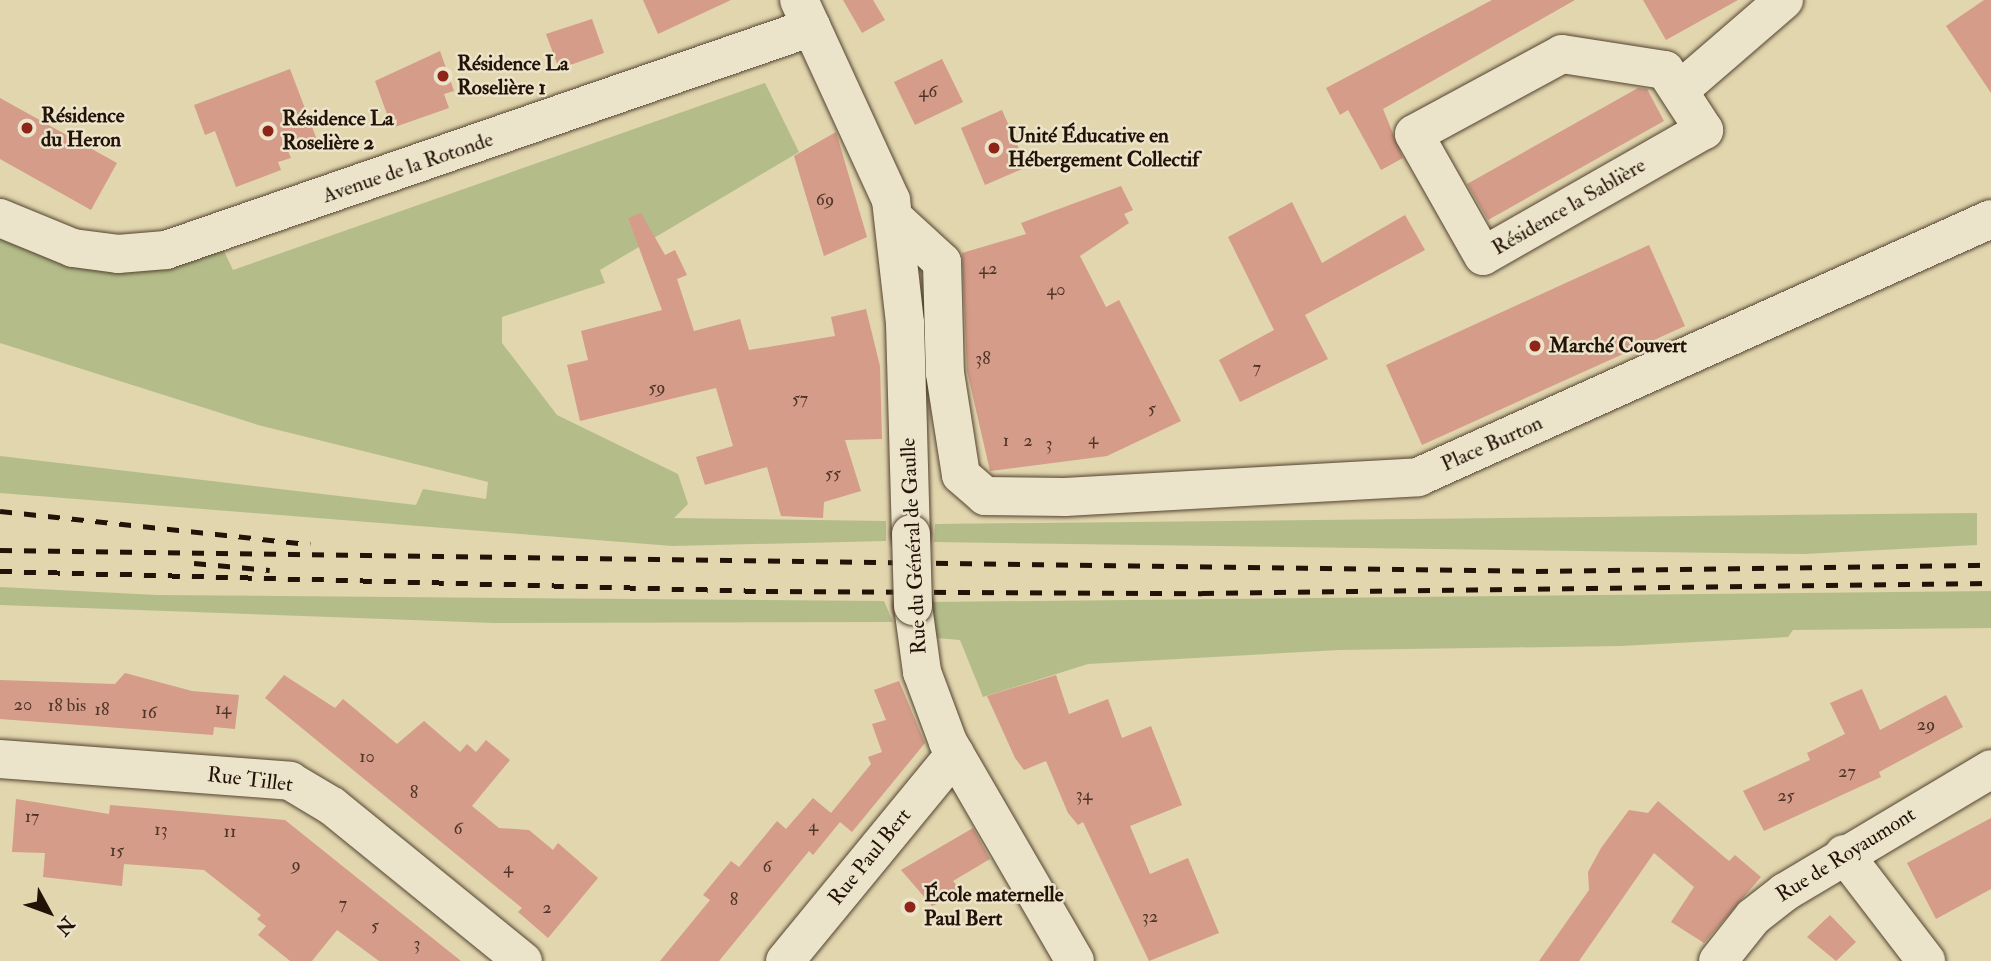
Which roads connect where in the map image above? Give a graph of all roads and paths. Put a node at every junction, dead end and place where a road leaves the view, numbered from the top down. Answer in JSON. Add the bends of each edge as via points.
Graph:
{"nodes":[{"id":1,"x":1784,"y":0,"type":"edge"},
{"id":2,"x":805,"y":13,"type":"edge"},
{"id":3,"x":1681,"y":89,"type":"junction"},
{"id":4,"x":0,"y":218,"type":"edge"},
{"id":5,"x":894,"y":218,"type":"junction"},
{"id":6,"x":1991,"y":219,"type":"edge"},
{"id":7,"x":955,"y":754,"type":"junction"},
{"id":8,"x":0,"y":759,"type":"edge"},
{"id":9,"x":1991,"y":769,"type":"edge"},
{"id":10,"x":1844,"y":854,"type":"junction"},
{"id":11,"x":523,"y":961,"type":"edge"},
{"id":12,"x":785,"y":961,"type":"edge"},
{"id":13,"x":1075,"y":961,"type":"edge"},
{"id":14,"x":1718,"y":961,"type":"edge"},
{"id":15,"x":1926,"y":961,"type":"edge"}],
"edges":[{"from":1,"to":3,"type":"street"},
{"from":2,"to":4,"type":"street","name":"Avenue de la Rotonde","via":[[166,250],[118,254],[73,248]]},
{"from":2,"to":5,"type":"street","name":"Rue du Général de Gaulle","via":[[877,160]]},
{"from":3,"to":3,"type":"street","name":"Résidence la Sablière","via":[[1652,66],[1562,54],[1414,134],[1483,256],[1704,130]]},
{"from":5,"to":6,"type":"street","name":"Place Burton","via":[[936,253],[945,274],[945,373],[961,475],[985,496],[1065,497],[1404,481]]},
{"from":5,"to":7,"type":"street","name":"Rue du Général de Gaulle","bridge":true,"via":[[905,323],[913,606],[928,693]]},
{"from":7,"to":12,"type":"street","name":"Rue Paul Bert"},
{"from":7,"to":13,"type":"street","name":"Rue du Général de Gaulle"},
{"from":8,"to":11,"type":"street","name":"Rue Tillet","via":[[290,782],[318,795]]},
{"from":9,"to":10,"type":"street","name":"Rue de Royaumont"},
{"from":10,"to":14,"type":"street","name":"Rue de Royaumont","via":[[1753,917]]},
{"from":10,"to":15,"type":"street"}]}
